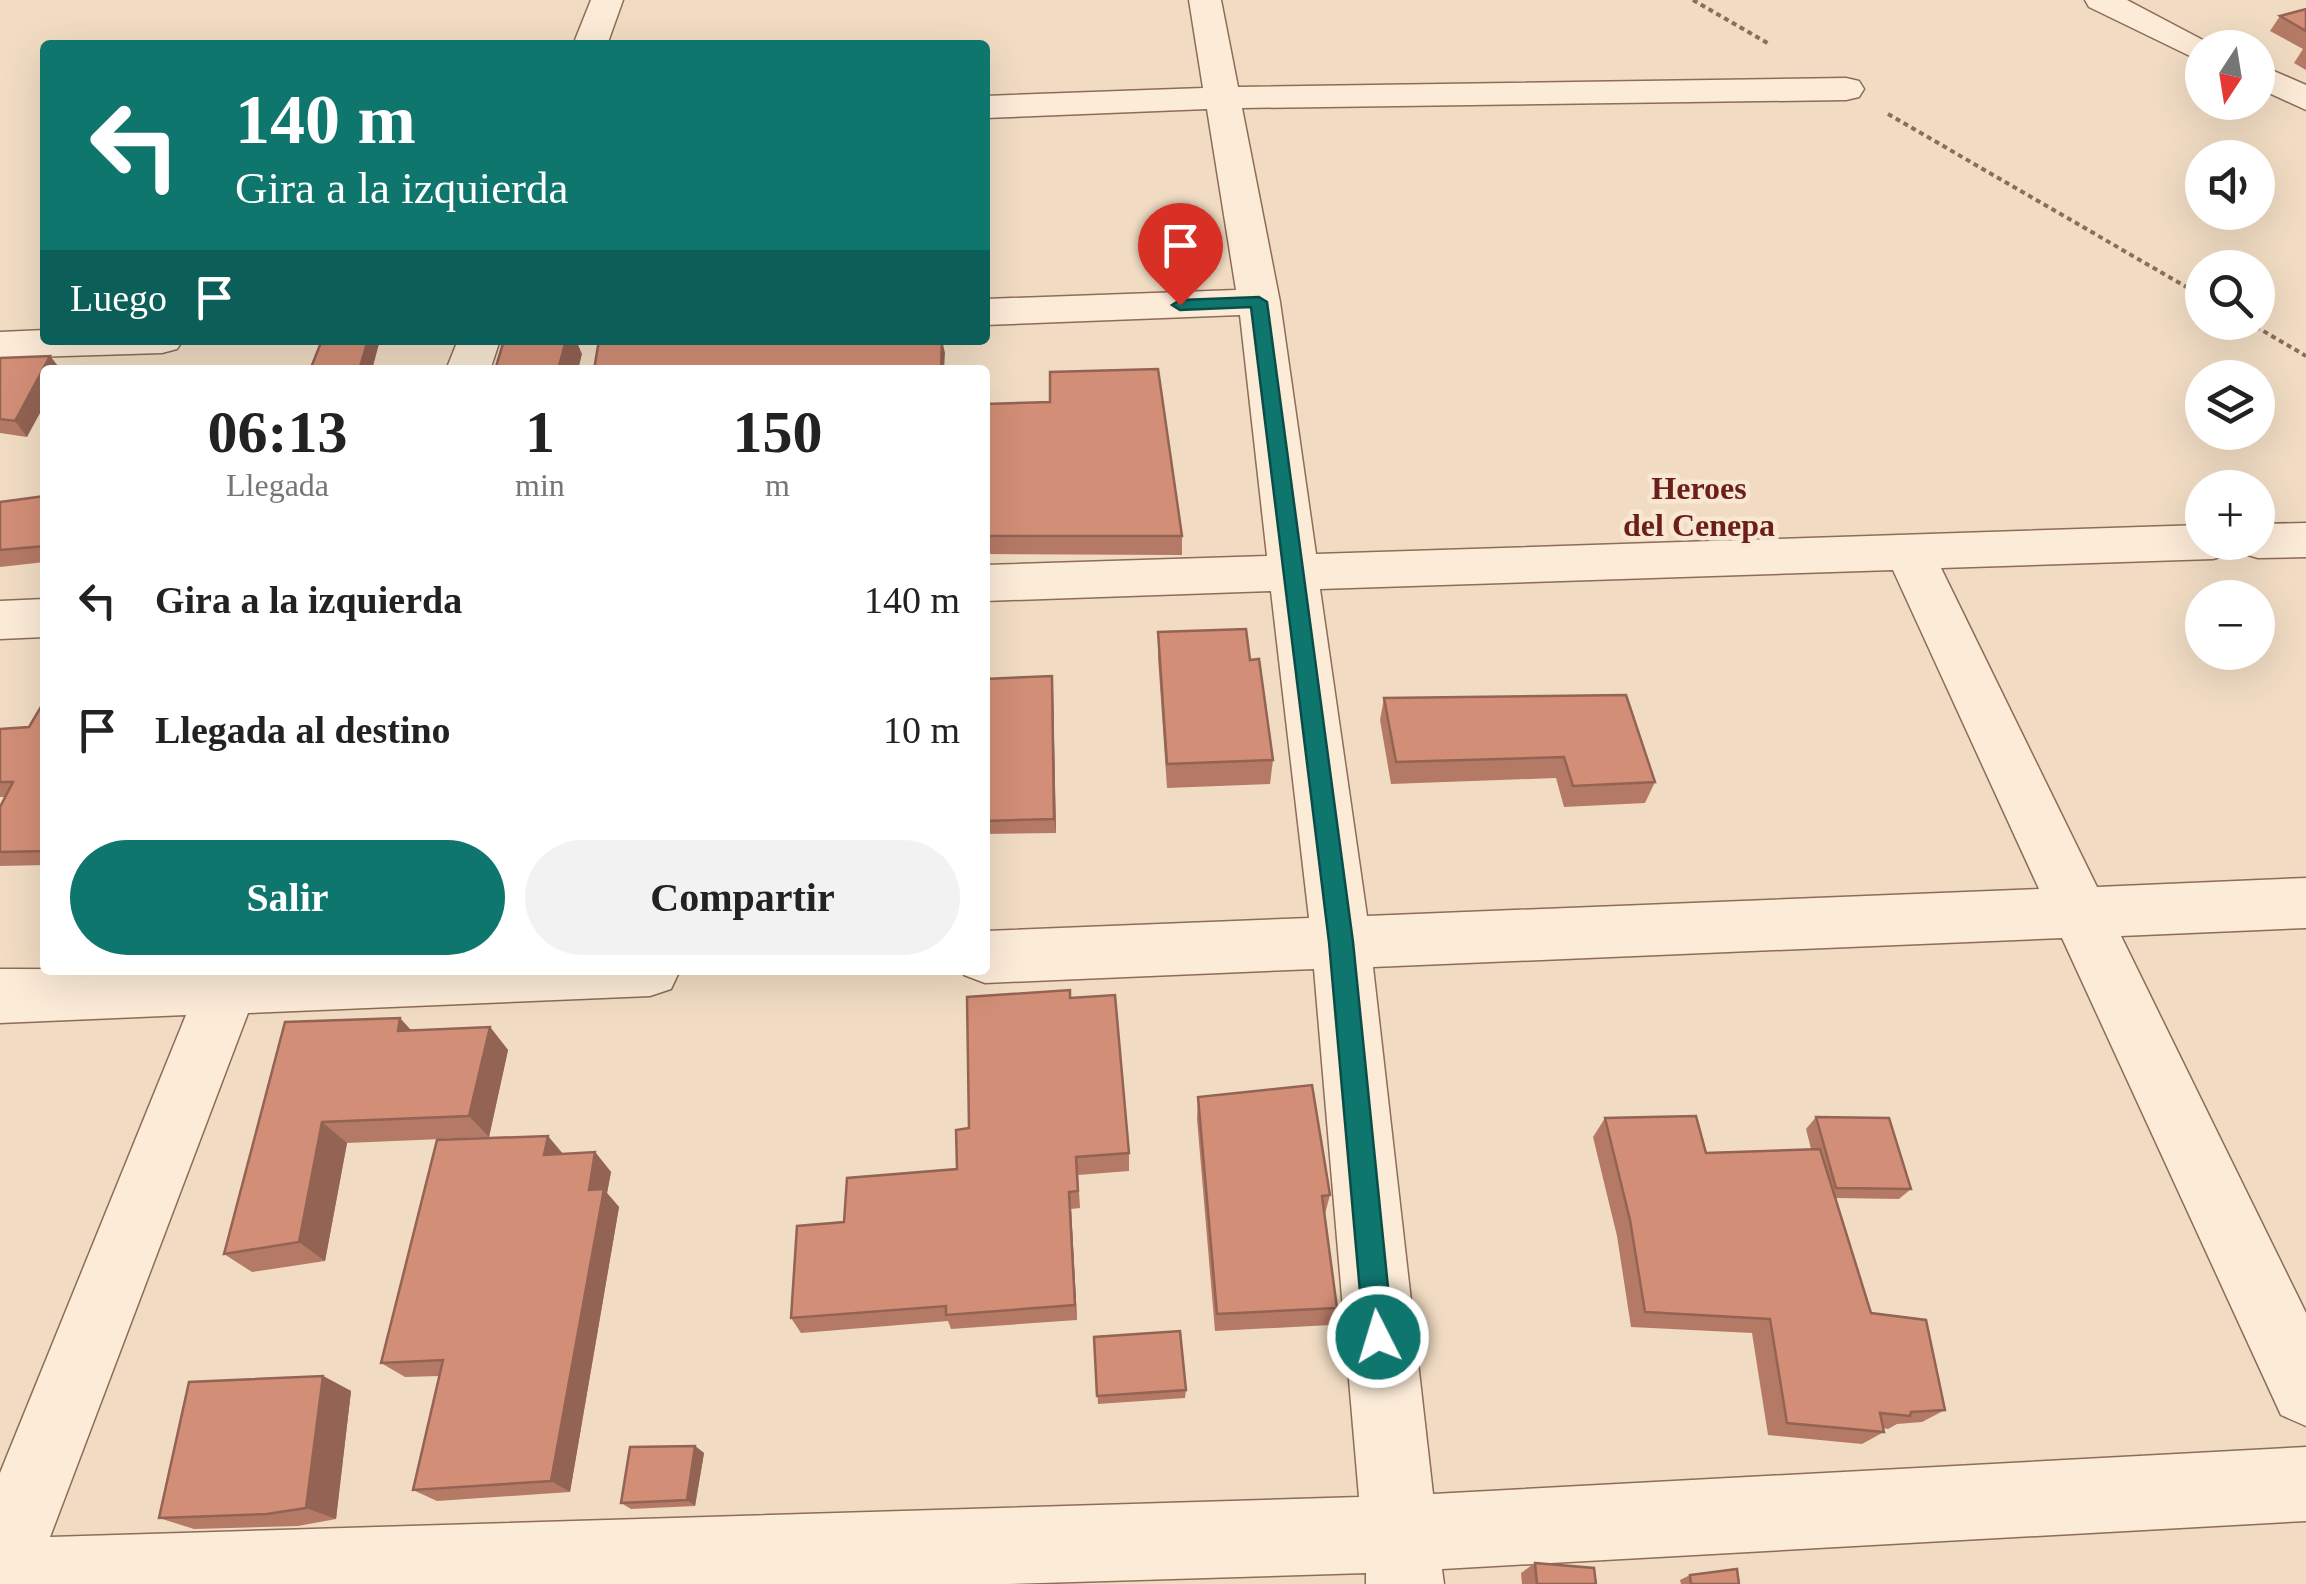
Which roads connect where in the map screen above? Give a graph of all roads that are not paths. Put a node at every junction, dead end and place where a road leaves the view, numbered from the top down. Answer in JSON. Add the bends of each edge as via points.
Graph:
{"nodes":[{"id":1,"x":607,"y":0,"type":"edge"},
{"id":2,"x":1205,"y":0,"type":"edge"},
{"id":3,"x":2101,"y":0,"type":"edge"},
{"id":4,"x":2169,"y":14,"type":"edge"},
{"id":5,"x":592,"y":40,"type":"edge"},
{"id":6,"x":2275,"y":84,"type":"edge"},
{"id":7,"x":1846,"y":89,"type":"road end"},
{"id":8,"x":1225,"y":98,"type":"junction"},
{"id":9,"x":2306,"y":99,"type":"edge"},
{"id":10,"x":990,"y":107,"type":"edge"},
{"id":11,"x":1259,"y":302,"type":"junction"},
{"id":12,"x":990,"y":312,"type":"edge"},
{"id":13,"x":40,"y":345,"type":"edge"},
{"id":14,"x":0,"y":346,"type":"edge"},
{"id":15,"x":2306,"y":540,"type":"edge"},
{"id":16,"x":2275,"y":541,"type":"edge"},
{"id":17,"x":2185,"y":543,"type":"edge"},
{"id":18,"x":1908,"y":552,"type":"junction"},
{"id":19,"x":1294,"y":570,"type":"junction"},
{"id":20,"x":990,"y":583,"type":"edge"},
{"id":21,"x":40,"y":618,"type":"edge"},
{"id":22,"x":0,"y":620,"type":"edge"},
{"id":23,"x":2306,"y":902,"type":"edge"},
{"id":24,"x":2078,"y":912,"type":"junction"},
{"id":25,"x":1341,"y":942,"type":"junction"},
{"id":26,"x":990,"y":956,"type":"edge"},
{"id":27,"x":388,"y":975,"type":"edge"},
{"id":28,"x":230,"y":978,"type":"edge"},
{"id":29,"x":0,"y":996,"type":"edge"},
{"id":30,"x":2306,"y":1390,"type":"edge"},
{"id":31,"x":2306,"y":1484,"type":"edge"},
{"id":32,"x":1401,"y":1559,"type":"edge"},
{"id":33,"x":0,"y":1568,"type":"edge"},
{"id":34,"x":0,"y":1577,"type":"edge"}],
"edges":[{"from":1,"to":5,"type":"street"},
{"from":2,"to":8,"type":"street"},
{"from":3,"to":4,"type":"street"},
{"from":6,"to":9,"type":"street"},
{"from":7,"to":8,"type":"street"},
{"from":8,"to":10,"type":"street"},
{"from":8,"to":11,"type":"street"},
{"from":11,"to":12,"type":"street"},
{"from":11,"to":19,"type":"street"},
{"from":13,"to":14,"type":"street"},
{"from":15,"to":16,"type":"street"},
{"from":17,"to":18,"type":"street"},
{"from":18,"to":19,"type":"street"},
{"from":18,"to":24,"type":"street"},
{"from":19,"to":20,"type":"street"},
{"from":19,"to":25,"type":"street"},
{"from":21,"to":22,"type":"street"},
{"from":23,"to":24,"type":"street"},
{"from":24,"to":25,"type":"street"},
{"from":24,"to":30,"type":"street"},
{"from":25,"to":26,"type":"street"},
{"from":25,"to":32,"type":"street"},
{"from":27,"to":28,"type":"street"},
{"from":28,"to":29,"type":"street"},
{"from":28,"to":33,"type":"street"},
{"from":31,"to":32,"type":"street"},
{"from":32,"to":34,"type":"street"}]}
